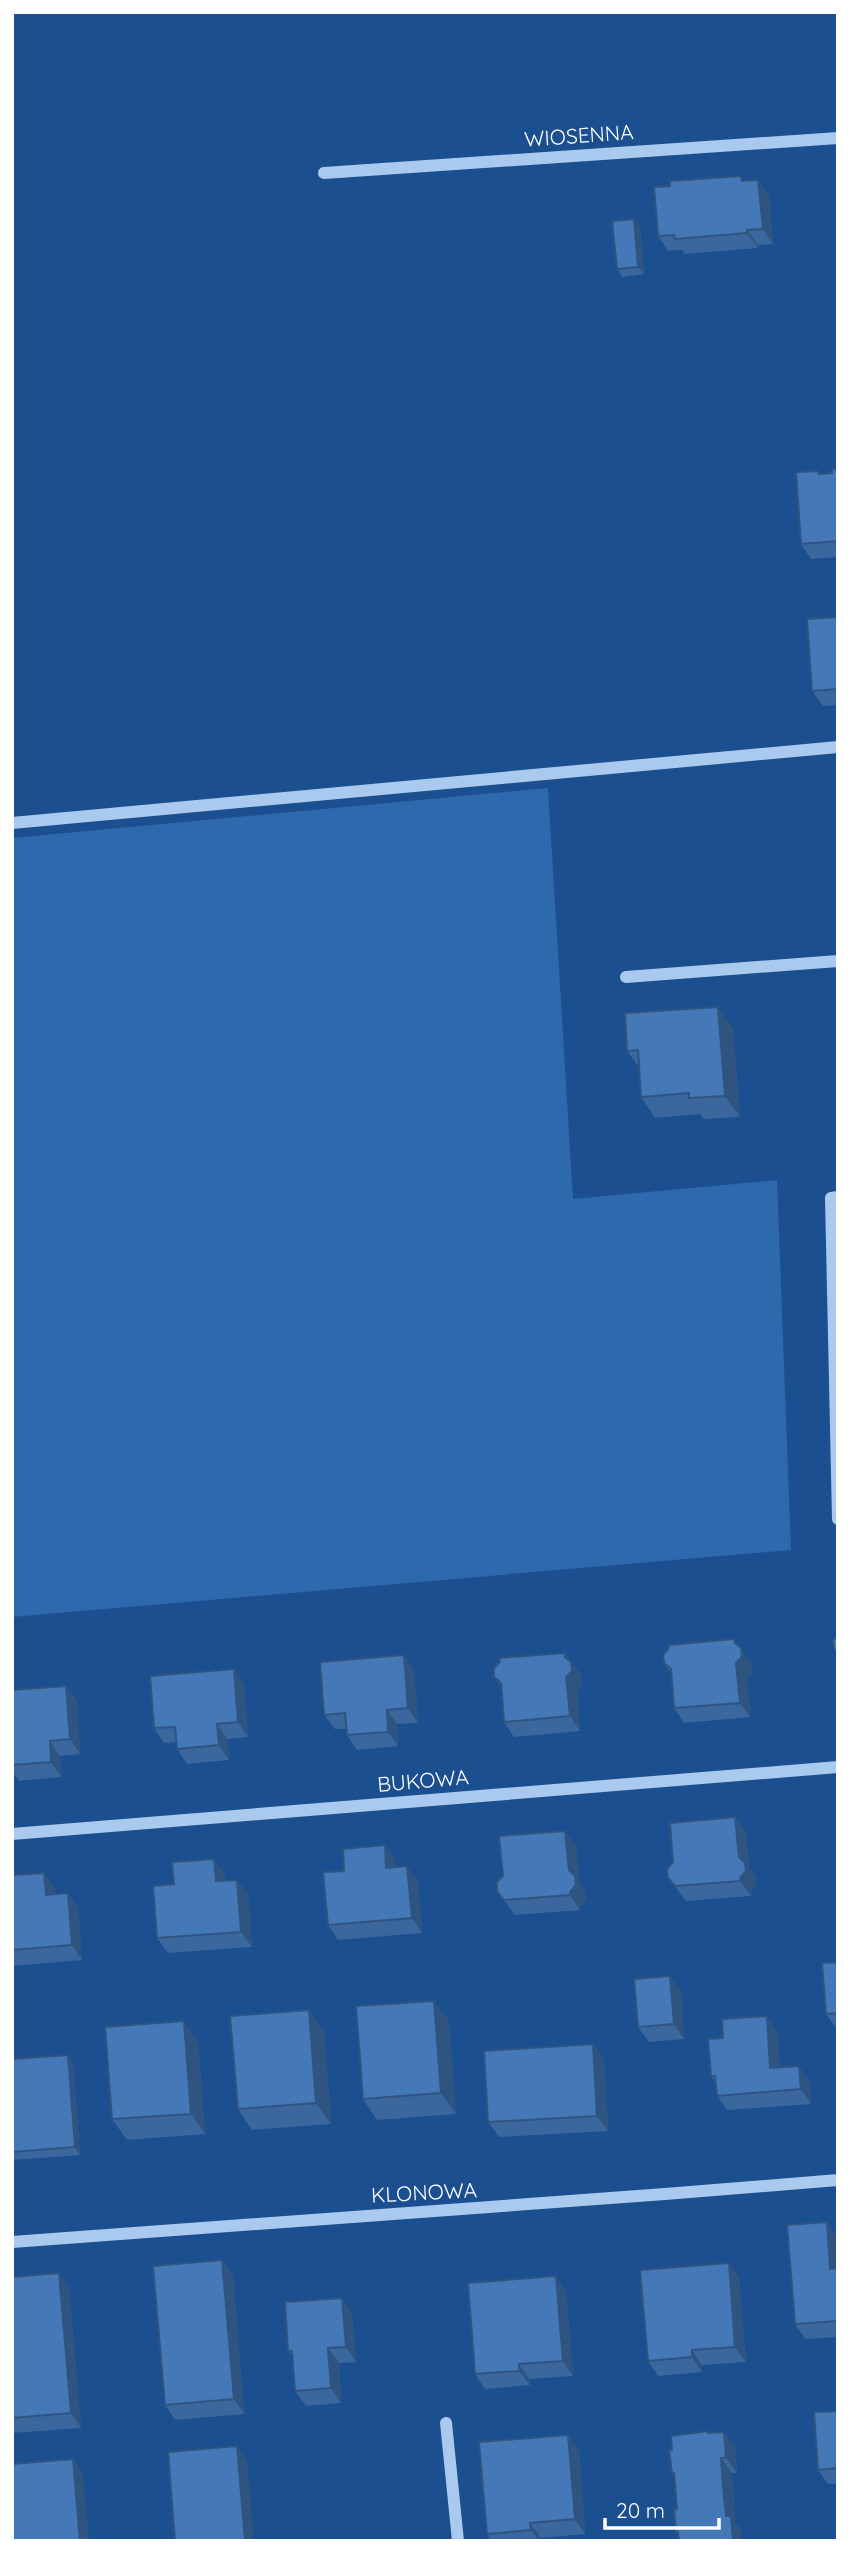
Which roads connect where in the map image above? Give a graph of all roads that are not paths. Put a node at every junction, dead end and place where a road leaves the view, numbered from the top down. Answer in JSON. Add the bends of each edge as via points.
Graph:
{"nodes":[{"id":1,"x":838,"y":138,"type":"edge"},
{"id":2,"x":324,"y":173,"type":"dead end"},
{"id":3,"x":838,"y":747,"type":"edge"},
{"id":4,"x":12,"y":823,"type":"edge"},
{"id":5,"x":838,"y":961,"type":"edge"},
{"id":6,"x":626,"y":977,"type":"dead end"},
{"id":7,"x":838,"y":1197,"type":"edge"},
{"id":8,"x":838,"y":1519,"type":"edge"},
{"id":9,"x":838,"y":1768,"type":"edge"},
{"id":10,"x":12,"y":1834,"type":"edge"},
{"id":11,"x":838,"y":2180,"type":"edge"},
{"id":12,"x":12,"y":2242,"type":"edge"},
{"id":13,"x":446,"y":2423,"type":"dead end"},
{"id":14,"x":458,"y":2541,"type":"edge"}],
"edges":[{"from":1,"to":2,"type":"street","name":"WIOSENNA"},
{"from":3,"to":4,"type":"street"},
{"from":5,"to":6,"type":"street"},
{"from":7,"to":8,"type":"street","via":[[831,1198]]},
{"from":9,"to":10,"type":"street","name":"BUKOWA"},
{"from":11,"to":12,"type":"street","name":"KLONOWA"},
{"from":13,"to":14,"type":"street"}]}
